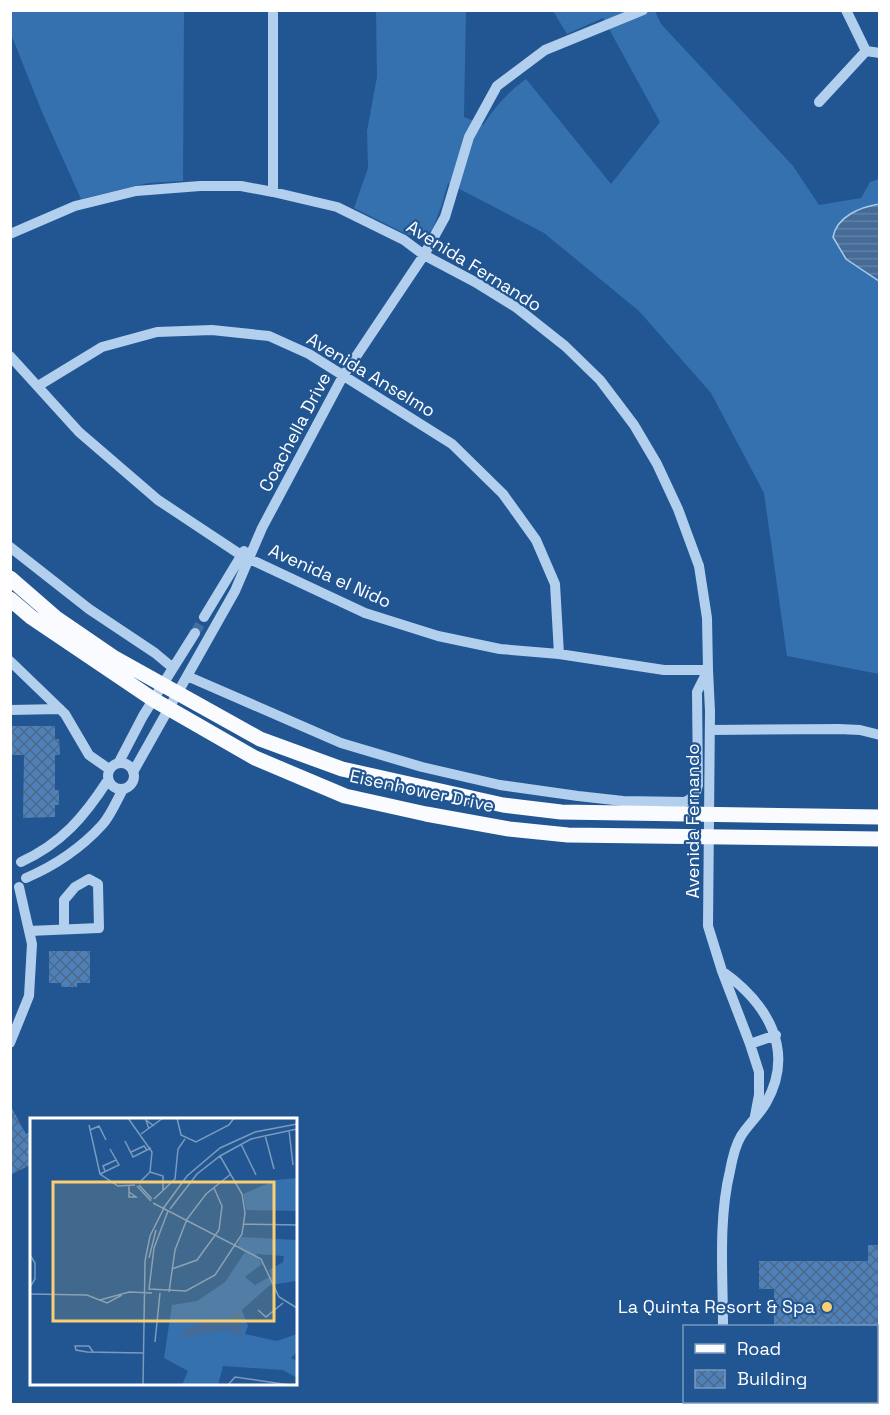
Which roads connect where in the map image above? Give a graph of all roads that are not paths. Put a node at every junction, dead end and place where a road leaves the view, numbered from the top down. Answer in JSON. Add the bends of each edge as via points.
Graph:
{"nodes":[{"id":1,"x":273,"y":10,"type":"edge"},
{"id":2,"x":644,"y":10,"type":"edge"},
{"id":3,"x":846,"y":10,"type":"edge"},
{"id":4,"x":866,"y":51,"type":"junction"},
{"id":5,"x":879,"y":53,"type":"edge"},
{"id":6,"x":819,"y":102,"type":"dead end"},
{"id":7,"x":273,"y":192,"type":"junction"},
{"id":8,"x":10,"y":234,"type":"edge"},
{"id":9,"x":424,"y":255,"type":"junction"},
{"id":10,"x":10,"y":356,"type":"edge"},
{"id":11,"x":344,"y":376,"type":"junction"},
{"id":12,"x":38,"y":386,"type":"junction"},
{"id":13,"x":10,"y":547,"type":"edge"},
{"id":14,"x":245,"y":556,"type":"junction"},
{"id":15,"x":10,"y":578,"type":"edge"},
{"id":16,"x":10,"y":599,"type":"edge"},
{"id":17,"x":204,"y":617,"type":"tunnel mouth"},
{"id":18,"x":195,"y":633,"type":"tunnel mouth"},
{"id":19,"x":559,"y":654,"type":"junction"},
{"id":20,"x":10,"y":661,"type":"edge"},
{"id":21,"x":173,"y":668,"type":"junction"},
{"id":22,"x":708,"y":670,"type":"junction"},
{"id":23,"x":188,"y":676,"type":"junction"},
{"id":24,"x":163,"y":685,"type":"junction"},
{"id":25,"x":178,"y":693,"type":"junction"},
{"id":26,"x":153,"y":700,"type":"junction"},
{"id":27,"x":60,"y":709,"type":"junction"},
{"id":28,"x":169,"y":709,"type":"junction"},
{"id":29,"x":10,"y":710,"type":"edge"},
{"id":30,"x":710,"y":730,"type":"junction"},
{"id":31,"x":879,"y":735,"type":"edge"},
{"id":32,"x":119,"y":762,"type":"junction"},
{"id":33,"x":134,"y":772,"type":"junction"},
{"id":34,"x":109,"y":775,"type":"junction"},
{"id":35,"x":123,"y":789,"type":"junction"},
{"id":36,"x":685,"y":802,"type":"joint"},
{"id":37,"x":709,"y":816,"type":"junction"},
{"id":38,"x":879,"y":817,"type":"edge"},
{"id":39,"x":709,"y":837,"type":"junction"},
{"id":40,"x":879,"y":839,"type":"edge"},
{"id":41,"x":16,"y":861,"type":"edge"},
{"id":42,"x":19,"y":884,"type":"edge"},
{"id":43,"x":64,"y":929,"type":"junction"},
{"id":44,"x":29,"y":931,"type":"junction"},
{"id":45,"x":722,"y":971,"type":"junction"},
{"id":46,"x":776,"y":1035,"type":"junction"},
{"id":47,"x":10,"y":1042,"type":"edge"},
{"id":48,"x":750,"y":1044,"type":"junction"},
{"id":49,"x":755,"y":1116,"type":"junction"},
{"id":50,"x":723,"y":1325,"type":"edge"}],
"edges":[{"from":1,"to":7,"type":"street"},
{"from":2,"to":9,"type":"street","name":"Coachella Drive","via":[[545,50],[496,86],[468,137],[445,217]]},
{"from":3,"to":4,"type":"street"},
{"from":4,"to":5,"type":"street"},
{"from":4,"to":6,"type":"street"},
{"from":7,"to":8,"type":"street","name":"Avenida Fernando","via":[[240,186],[136,191],[75,206]]},
{"from":7,"to":9,"type":"street","name":"Avenida Fernando","via":[[337,207],[404,240]]},
{"from":9,"to":11,"type":"street","name":"Coachella Drive"},
{"from":9,"to":22,"type":"street","name":"Avenida Fernando","via":[[517,308],[565,346],[600,380],[634,425],[678,509],[699,566],[707,618]]},
{"from":10,"to":12,"type":"street","name":"Avenida el Nido"},
{"from":11,"to":12,"type":"street","name":"Avenida Anselmo","via":[[269,336],[212,330],[157,332],[102,347]]},
{"from":11,"to":14,"type":"street","name":"Coachella Drive"},
{"from":11,"to":19,"type":"street","name":"Avenida Anselmo","via":[[452,444],[503,494],[536,540],[555,584]]},
{"from":12,"to":14,"type":"street","name":"Avenida el Nido","via":[[79,432],[158,500]]},
{"from":13,"to":21,"type":"street"},
{"from":14,"to":17,"type":"street","name":"Coachella Drive"},
{"from":14,"to":19,"type":"street","name":"Avenida el Nido","via":[[365,613],[428,633],[500,649]]},
{"from":14,"to":23,"type":"street","name":"Coachella Drive","via":[[235,591]]},
{"from":15,"to":24,"type":"main road","name":"Eisenhower Drive","via":[[56,618]]},
{"from":16,"to":26,"type":"main road","name":"Eisenhower Drive"},
{"from":18,"to":21,"type":"street"},
{"from":19,"to":22,"type":"street","name":"Avenida el Nido","via":[[664,670]]},
{"from":20,"to":27,"type":"street"},
{"from":21,"to":24,"type":"street"},
{"from":22,"to":30,"type":"street","name":"Avenida Fernando"},
{"from":22,"to":36,"type":"street","name":"Avenida Fernando","via":[[698,692],[698,785],[695,796]]},
{"from":23,"to":25,"type":"street","name":"Coachella Drive"},
{"from":23,"to":36,"type":"street","name":"Eisenhower Drive","via":[[341,743],[422,767],[500,785],[578,796]]},
{"from":24,"to":25,"type":"main road","name":"Eisenhower Drive"},
{"from":24,"to":26,"type":"street"},
{"from":25,"to":28,"type":"street","name":"Coachella Drive"},
{"from":25,"to":37,"type":"main road","name":"Eisenhower Drive","via":[[260,739],[342,769],[414,786],[503,805],[561,812]]},
{"from":26,"to":28,"type":"main road","name":"Eisenhower Drive"},
{"from":26,"to":32,"type":"street"},
{"from":27,"to":29,"type":"street"},
{"from":27,"to":34,"type":"street","via":[[89,755]]},
{"from":28,"to":33,"type":"street","name":"Coachella Drive"},
{"from":28,"to":39,"type":"main road","name":"Eisenhower Drive","via":[[255,758],[345,796],[509,829],[568,835]]},
{"from":30,"to":31,"type":"street","via":[[839,729]]},
{"from":30,"to":37,"type":"street","name":"Avenida Fernando"},
{"from":32,"to":33,"type":"street"},
{"from":32,"to":34,"type":"street"},
{"from":33,"to":35,"type":"street","name":"Coachella Drive","via":[[132,782]]},
{"from":34,"to":35,"type":"street","via":[[113,786]]},
{"from":34,"to":41,"type":"street","via":[[91,806],[68,832],[38,855]]},
{"from":35,"to":42,"type":"street","name":"Coachella Drive","via":[[103,824],[58,862]]},
{"from":37,"to":38,"type":"main road","name":"Eisenhower Drive"},
{"from":37,"to":39,"type":"street","name":"Avenida Fernando"},
{"from":39,"to":40,"type":"main road","name":"Eisenhower Drive"},
{"from":39,"to":45,"type":"street","name":"Avenida Fernando","via":[[708,926]]},
{"from":41,"to":42,"type":"street","via":[[26,869]]},
{"from":42,"to":44,"type":"street"},
{"from":43,"to":43,"type":"street","via":[[99,928],[98,884],[89,879],[64,900]]},
{"from":43,"to":44,"type":"street"},
{"from":44,"to":47,"type":"street","via":[[29,996]]},
{"from":45,"to":46,"type":"street","name":"Avenida Fernando","via":[[740,984]]},
{"from":45,"to":48,"type":"street","name":"Avenida Fernando"},
{"from":46,"to":48,"type":"street"},
{"from":46,"to":49,"type":"street","name":"Avenida Fernando","via":[[779,1068],[765,1104]]},
{"from":48,"to":49,"type":"street","name":"Avenida Fernando","via":[[759,1072]]},
{"from":49,"to":50,"type":"street","name":"Avenida Fernando","via":[[739,1139],[724,1200]]}]}
